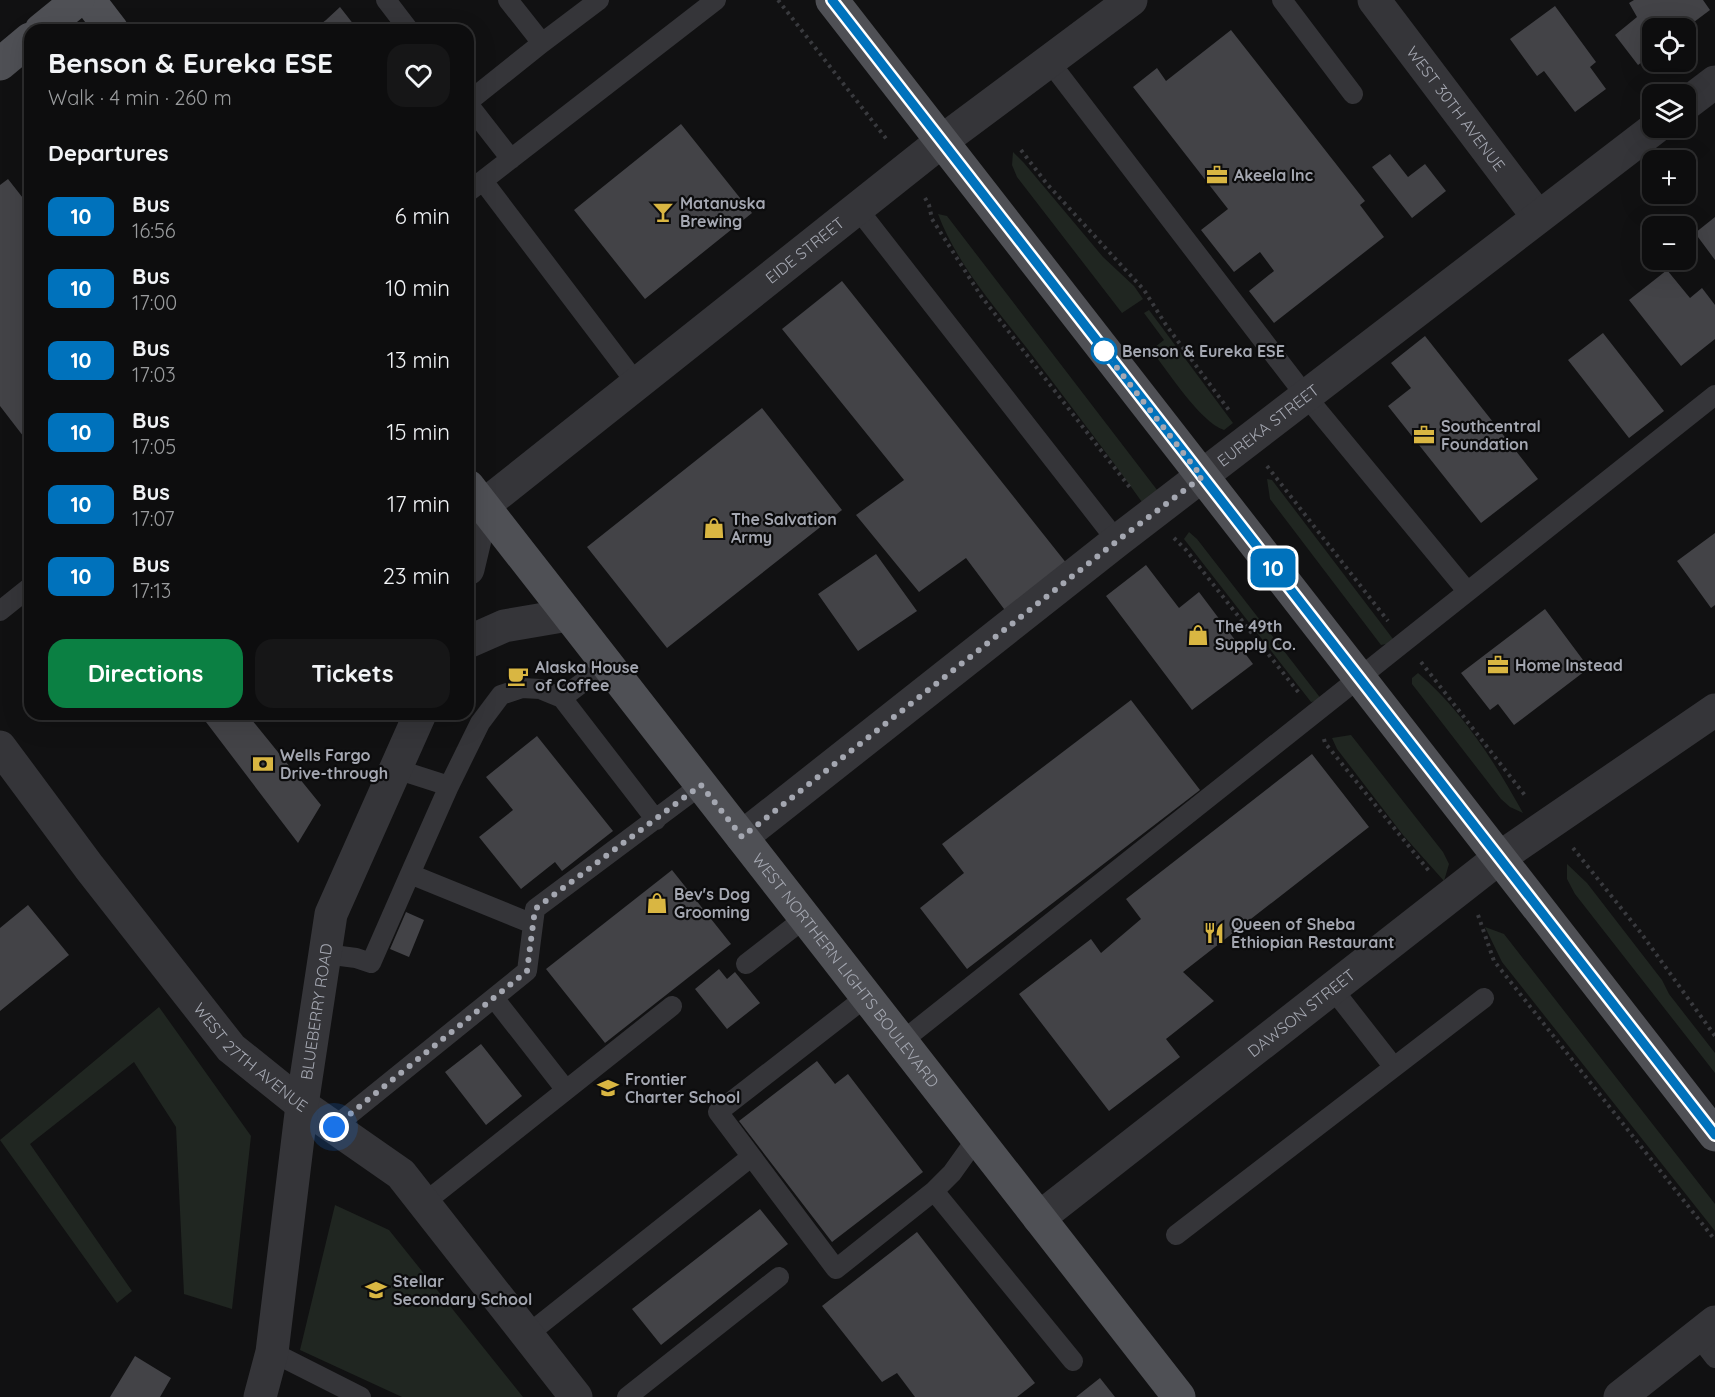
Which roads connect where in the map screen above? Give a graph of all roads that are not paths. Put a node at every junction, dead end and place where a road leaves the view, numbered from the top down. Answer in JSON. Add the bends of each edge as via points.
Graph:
{"nodes":[{"id":1,"x":78,"y":0,"type":"edge"},
{"id":2,"x":89,"y":0,"type":"edge"},
{"id":3,"x":386,"y":0,"type":"edge"},
{"id":4,"x":508,"y":0,"type":"edge"},
{"id":5,"x":599,"y":0,"type":"edge"},
{"id":6,"x":716,"y":0,"type":"edge"},
{"id":7,"x":832,"y":0,"type":"edge"},
{"id":8,"x":1131,"y":0,"type":"edge"},
{"id":9,"x":1282,"y":0,"type":"edge"},
{"id":10,"x":1374,"y":0,"type":"edge"},
{"id":11,"x":48,"y":24,"type":"edge"},
{"id":12,"x":107,"y":24,"type":"edge"},
{"id":13,"x":404,"y":24,"type":"edge"},
{"id":14,"x":542,"y":43,"type":"junction"},
{"id":15,"x":24,"y":44,"type":"edge"},
{"id":16,"x":1049,"y":61,"type":"junction"},
{"id":17,"x":0,"y":64,"type":"edge"},
{"id":18,"x":1715,"y":82,"type":"edge"},
{"id":19,"x":1353,"y":94,"type":"dead end"},
{"id":20,"x":1696,"y":96,"type":"edge"},
{"id":21,"x":474,"y":98,"type":"edge"},
{"id":22,"x":474,"y":111,"type":"edge"},
{"id":23,"x":1642,"y":138,"type":"edge"},
{"id":24,"x":942,"y":141,"type":"junction"},
{"id":25,"x":511,"y":159,"type":"junction"},
{"id":26,"x":476,"y":186,"type":"edge"},
{"id":27,"x":857,"y":208,"type":"junction"},
{"id":28,"x":1538,"y":217,"type":"junction"},
{"id":29,"x":637,"y":384,"type":"junction"},
{"id":30,"x":1305,"y":395,"type":"junction"},
{"id":31,"x":1715,"y":395,"type":"edge"},
{"id":32,"x":1202,"y":477,"type":"junction"},
{"id":33,"x":476,"y":496,"type":"edge"},
{"id":34,"x":474,"y":514,"type":"edge"},
{"id":35,"x":1117,"y":541,"type":"junction"},
{"id":36,"x":1467,"y":591,"type":"junction"},
{"id":37,"x":24,"y":592,"type":"edge"},
{"id":38,"x":0,"y":611,"type":"edge"},
{"id":39,"x":568,"y":615,"type":"junction"},
{"id":40,"x":474,"y":639,"type":"edge"},
{"id":41,"x":607,"y":664,"type":"junction"},
{"id":42,"x":1359,"y":678,"type":"junction"},
{"id":43,"x":562,"y":698,"type":"junction"},
{"id":44,"x":1715,"y":710,"type":"edge"},
{"id":45,"x":417,"y":720,"type":"edge"},
{"id":46,"x":0,"y":747,"type":"edge"},
{"id":47,"x":396,"y":769,"type":"junction"},
{"id":48,"x":701,"y":785,"type":"junction"},
{"id":49,"x":448,"y":786,"type":"junction"},
{"id":50,"x":656,"y":820,"type":"junction"},
{"id":51,"x":742,"y":837,"type":"junction"},
{"id":52,"x":1499,"y":858,"type":"junction"},
{"id":53,"x":410,"y":874,"type":"junction"},
{"id":54,"x":805,"y":918,"type":"junction"},
{"id":55,"x":533,"y":924,"type":"junction"},
{"id":56,"x":325,"y":954,"type":"junction"},
{"id":57,"x":746,"y":963,"type":"dead end"},
{"id":58,"x":1332,"y":988,"type":"junction"},
{"id":59,"x":866,"y":997,"type":"junction"},
{"id":60,"x":494,"y":998,"type":"junction"},
{"id":61,"x":1484,"y":998,"type":"dead end"},
{"id":62,"x":672,"y":1006,"type":"dead end"},
{"id":63,"x":901,"y":1042,"type":"junction"},
{"id":64,"x":1394,"y":1066,"type":"junction"},
{"id":65,"x":567,"y":1090,"type":"junction"},
{"id":66,"x":302,"y":1105,"type":"junction"},
{"id":67,"x":334,"y":1127,"type":"junction"},
{"id":68,"x":1715,"y":1135,"type":"edge"},
{"id":69,"x":977,"y":1138,"type":"junction"},
{"id":70,"x":751,"y":1157,"type":"junction"},
{"id":71,"x":934,"y":1191,"type":"junction"},
{"id":72,"x":424,"y":1203,"type":"junction"},
{"id":73,"x":1039,"y":1218,"type":"junction"},
{"id":74,"x":1176,"y":1235,"type":"dead end"},
{"id":75,"x":779,"y":1277,"type":"dead end"},
{"id":76,"x":527,"y":1335,"type":"junction"},
{"id":77,"x":1709,"y":1338,"type":"edge"},
{"id":78,"x":272,"y":1352,"type":"junction"},
{"id":79,"x":1073,"y":1361,"type":"dead end"},
{"id":80,"x":260,"y":1397,"type":"edge"},
{"id":81,"x":361,"y":1397,"type":"edge"},
{"id":82,"x":576,"y":1397,"type":"edge"},
{"id":83,"x":627,"y":1397,"type":"edge"},
{"id":84,"x":1179,"y":1397,"type":"edge"},
{"id":85,"x":1620,"y":1397,"type":"edge"}],
"edges":[{"from":1,"to":11,"type":"main road"},
{"from":2,"to":12,"type":"main road"},
{"from":3,"to":13,"type":"lane"},
{"from":4,"to":14,"type":"lane"},
{"from":5,"to":14,"type":"lane"},
{"from":6,"to":25,"type":"lane"},
{"from":7,"to":24,"type":"main road"},
{"from":8,"to":16,"type":"street","name":"EIDE STREET"},
{"from":9,"to":19,"type":"lane"},
{"from":10,"to":28,"type":"street","name":"WEST 30TH AVENUE"},
{"from":14,"to":21,"type":"lane"},
{"from":15,"to":17,"type":"main road"},
{"from":16,"to":24,"type":"street","name":"EIDE STREET"},
{"from":16,"to":30,"type":"lane"},
{"from":18,"to":20,"type":"street"},
{"from":22,"to":25,"type":"lane"},
{"from":23,"to":28,"type":"street","name":"EUREKA STREET"},
{"from":24,"to":27,"type":"street","name":"EIDE STREET"},
{"from":24,"to":32,"type":"main road"},
{"from":25,"to":26,"type":"lane"},
{"from":26,"to":29,"type":"lane"},
{"from":27,"to":29,"type":"street","name":"EIDE STREET"},
{"from":27,"to":35,"type":"lane"},
{"from":28,"to":30,"type":"street","name":"EUREKA STREET"},
{"from":29,"to":33,"type":"street","name":"EIDE STREET"},
{"from":30,"to":32,"type":"street","name":"EUREKA STREET"},
{"from":30,"to":36,"type":"lane"},
{"from":31,"to":36,"type":"lane"},
{"from":32,"to":35,"type":"street","name":"EUREKA STREET"},
{"from":32,"to":42,"type":"main road"},
{"from":33,"to":34,"type":"street"},
{"from":33,"to":39,"type":"main road","name":"WEST NORTHERN LIGHTS BOULEVARD"},
{"from":35,"to":51,"type":"street","name":"EUREKA STREET"},
{"from":36,"to":42,"type":"lane"},
{"from":37,"to":38,"type":"lane"},
{"from":39,"to":40,"type":"street","via":[[504,626]]},
{"from":39,"to":41,"type":"main road","name":"WEST NORTHERN LIGHTS BOULEVARD"},
{"from":41,"to":43,"type":"lane"},
{"from":41,"to":48,"type":"main road","name":"WEST NORTHERN LIGHTS BOULEVARD"},
{"from":42,"to":52,"type":"main road"},
{"from":42,"to":63,"type":"lane"},
{"from":43,"to":49,"type":"lane","via":[[540,689],[522,688],[501,695],[480,723]]},
{"from":43,"to":50,"type":"lane"},
{"from":44,"to":52,"type":"street","name":"DAWSON STREET"},
{"from":45,"to":47,"type":"street","name":"BLUEBERRY ROAD"},
{"from":46,"to":66,"type":"street","name":"WEST 27TH AVENUE","via":[[231,1048]]},
{"from":47,"to":49,"type":"lane"},
{"from":47,"to":56,"type":"street","name":"BLUEBERRY ROAD","via":[[331,914]]},
{"from":48,"to":50,"type":"lane"},
{"from":48,"to":51,"type":"main road","name":"WEST NORTHERN LIGHTS BOULEVARD"},
{"from":49,"to":53,"type":"lane"},
{"from":50,"to":55,"type":"lane","via":[[535,909]]},
{"from":51,"to":54,"type":"main road","name":"WEST NORTHERN LIGHTS BOULEVARD"},
{"from":52,"to":58,"type":"street","name":"DAWSON STREET"},
{"from":52,"to":68,"type":"main road"},
{"from":53,"to":55,"type":"lane"},
{"from":53,"to":56,"type":"lane","via":[[371,963]]},
{"from":54,"to":57,"type":"lane"},
{"from":54,"to":59,"type":"main road","name":"WEST NORTHERN LIGHTS BOULEVARD"},
{"from":55,"to":60,"type":"lane","via":[[527,971]]},
{"from":56,"to":66,"type":"street","name":"BLUEBERRY ROAD"},
{"from":58,"to":64,"type":"lane"},
{"from":58,"to":73,"type":"street","name":"DAWSON STREET"},
{"from":59,"to":63,"type":"main road","name":"WEST NORTHERN LIGHTS BOULEVARD"},
{"from":59,"to":70,"type":"lane","via":[[718,1112]]},
{"from":60,"to":65,"type":"lane"},
{"from":60,"to":67,"type":"lane"},
{"from":61,"to":64,"type":"lane"},
{"from":62,"to":65,"type":"lane"},
{"from":63,"to":69,"type":"main road","name":"WEST NORTHERN LIGHTS BOULEVARD"},
{"from":64,"to":74,"type":"lane"},
{"from":65,"to":72,"type":"lane"},
{"from":66,"to":67,"type":"street","name":"WEST 27TH AVENUE"},
{"from":66,"to":78,"type":"street","name":"BLUEBERRY ROAD"},
{"from":67,"to":72,"type":"street","name":"WEST 27TH AVENUE","via":[[401,1174]]},
{"from":69,"to":71,"type":"lane"},
{"from":69,"to":73,"type":"main road","name":"WEST NORTHERN LIGHTS BOULEVARD"},
{"from":70,"to":71,"type":"lane","via":[[836,1269]]},
{"from":70,"to":76,"type":"lane"},
{"from":71,"to":79,"type":"lane"},
{"from":72,"to":76,"type":"street","name":"WEST 27TH AVENUE"},
{"from":73,"to":84,"type":"main road","name":"WEST NORTHERN LIGHTS BOULEVARD"},
{"from":75,"to":83,"type":"lane"},
{"from":76,"to":82,"type":"street","name":"WEST 27TH AVENUE"},
{"from":77,"to":85,"type":"street"},
{"from":78,"to":80,"type":"street","name":"BLUEBERRY ROAD"},
{"from":78,"to":81,"type":"lane"}]}
